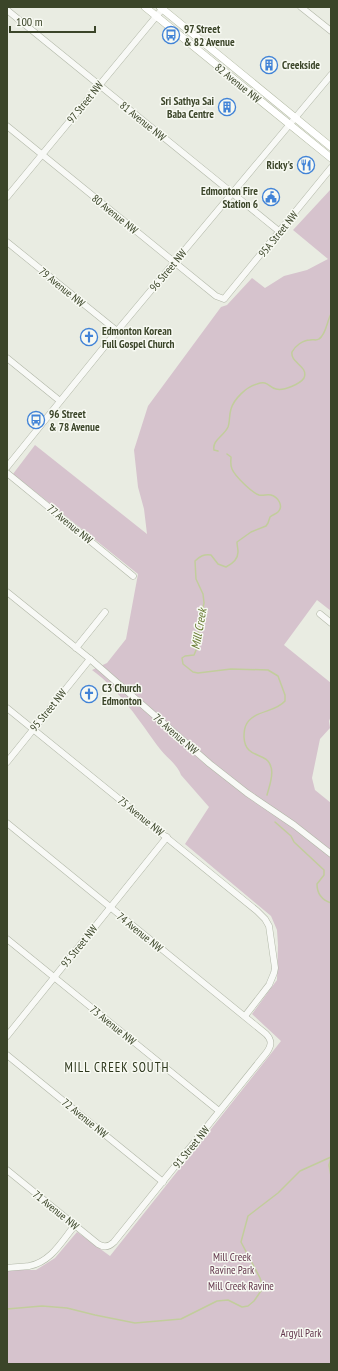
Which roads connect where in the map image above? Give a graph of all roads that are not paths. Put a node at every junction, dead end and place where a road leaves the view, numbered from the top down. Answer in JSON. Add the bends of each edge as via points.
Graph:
{"nodes":[{"id":1,"x":145,"y":7,"type":"edge"},
{"id":2,"x":301,"y":7,"type":"edge"},
{"id":3,"x":162,"y":8,"type":"edge"},
{"id":4,"x":7,"y":10,"type":"edge"},
{"id":5,"x":156,"y":16,"type":"junction"},
{"id":6,"x":331,"y":31,"type":"edge"},
{"id":7,"x":331,"y":75,"type":"edge"},
{"id":8,"x":99,"y":85,"type":"junction"},
{"id":9,"x":295,"y":117,"type":"junction"},
{"id":10,"x":289,"y":125,"type":"junction"},
{"id":11,"x":7,"y":126,"type":"edge"},
{"id":12,"x":331,"y":147,"type":"edge"},
{"id":13,"x":42,"y":154,"type":"junction"},
{"id":14,"x":331,"y":158,"type":"edge"},
{"id":15,"x":331,"y":168,"type":"edge"},
{"id":16,"x":232,"y":193,"type":"junction"},
{"id":17,"x":7,"y":197,"type":"edge"},
{"id":18,"x":280,"y":232,"type":"junction"},
{"id":19,"x":7,"y":242,"type":"edge"},
{"id":20,"x":175,"y":262,"type":"junction"},
{"id":21,"x":224,"y":299,"type":"joint"},
{"id":22,"x":117,"y":331,"type":"junction"},
{"id":23,"x":7,"y":358,"type":"edge"},
{"id":24,"x":60,"y":401,"type":"junction"},
{"id":25,"x":7,"y":467,"type":"edge"},
{"id":26,"x":7,"y":472,"type":"edge"},
{"id":27,"x":133,"y":576,"type":"dead end"},
{"id":28,"x":7,"y":592,"type":"edge"},
{"id":29,"x":105,"y":612,"type":"dead end"},
{"id":30,"x":320,"y":614,"type":"dead end"},
{"id":31,"x":331,"y":623,"type":"edge"},
{"id":32,"x":76,"y":648,"type":"junction"},
{"id":33,"x":90,"y":659,"type":"junction"},
{"id":34,"x":7,"y":708,"type":"edge"},
{"id":35,"x":33,"y":729,"type":"junction"},
{"id":36,"x":7,"y":762,"type":"edge"},
{"id":37,"x":7,"y":824,"type":"edge"},
{"id":38,"x":167,"y":837,"type":"junction"},
{"id":39,"x":331,"y":854,"type":"edge"},
{"id":40,"x":110,"y":908,"type":"junction"},
{"id":41,"x":7,"y":939,"type":"edge"},
{"id":42,"x":54,"y":977,"type":"junction"},
{"id":43,"x":245,"y":1016,"type":"junction"},
{"id":44,"x":7,"y":1036,"type":"edge"},
{"id":45,"x":271,"y":1042,"type":"joint"},
{"id":46,"x":7,"y":1055,"type":"edge"},
{"id":47,"x":219,"y":1111,"type":"junction"},
{"id":48,"x":7,"y":1170,"type":"edge"},
{"id":49,"x":163,"y":1182,"type":"junction"},
{"id":50,"x":75,"y":1226,"type":"junction"},
{"id":51,"x":105,"y":1247,"type":"joint"},
{"id":52,"x":7,"y":1268,"type":"edge"}],
"edges":[{"from":1,"to":5,"type":"main road","name":"82 Avenue NW"},
{"from":2,"to":6,"type":"street"},
{"from":3,"to":5,"type":"street","name":"97 Street NW"},
{"from":3,"to":9,"type":"main road","name":"82 Avenue NW"},
{"from":4,"to":8,"type":"street","name":"81 Avenue NW"},
{"from":5,"to":8,"type":"street","name":"97 Street NW"},
{"from":5,"to":10,"type":"main road","name":"82 Avenue NW"},
{"from":7,"to":9,"type":"street","name":"96 Street NW"},
{"from":8,"to":13,"type":"street","name":"97 Street NW"},
{"from":8,"to":16,"type":"street","name":"81 Avenue NW"},
{"from":9,"to":10,"type":"street","name":"96 Street NW"},
{"from":9,"to":12,"type":"main road","name":"82 Avenue NW"},
{"from":10,"to":14,"type":"main road","name":"82 Avenue NW"},
{"from":10,"to":16,"type":"street","name":"96 Street NW"},
{"from":11,"to":13,"type":"street","name":"80 Avenue NW"},
{"from":13,"to":17,"type":"street","name":"97 Street NW"},
{"from":13,"to":20,"type":"street","name":"80 Avenue NW"},
{"from":15,"to":18,"type":"street","name":"95A Street NW"},
{"from":16,"to":18,"type":"street","name":"81 Avenue NW"},
{"from":16,"to":20,"type":"street","name":"96 Street NW"},
{"from":18,"to":21,"type":"street","name":"95A Street NW"},
{"from":19,"to":22,"type":"street","name":"79 Avenue NW"},
{"from":20,"to":21,"type":"street","name":"80 Avenue NW","via":[[216,296]]},
{"from":20,"to":22,"type":"street","name":"96 Street NW"},
{"from":22,"to":24,"type":"street","name":"96 Street NW"},
{"from":23,"to":24,"type":"street"},
{"from":24,"to":25,"type":"street","name":"96 Street NW"},
{"from":26,"to":27,"type":"street","name":"77 Avenue NW"},
{"from":28,"to":32,"type":"street","name":"76 Avenue NW"},
{"from":29,"to":32,"type":"street"},
{"from":30,"to":31,"type":"street"},
{"from":32,"to":33,"type":"street","name":"76 Avenue NW"},
{"from":33,"to":35,"type":"street","name":"95 Street NW"},
{"from":33,"to":39,"type":"street","name":"76 Avenue NW","via":[[215,768]]},
{"from":34,"to":35,"type":"street","name":"75 Avenue NW"},
{"from":35,"to":36,"type":"street","name":"95 Street NW"},
{"from":35,"to":38,"type":"street","name":"75 Avenue NW"},
{"from":37,"to":40,"type":"street","name":"74 Avenue NW"},
{"from":38,"to":40,"type":"street","name":"93 Street NW"},
{"from":38,"to":43,"type":"street","name":"75 Avenue NW","via":[[257,910],[270,929],[274,973],[266,990]]},
{"from":40,"to":42,"type":"street","name":"93 Street NW"},
{"from":40,"to":43,"type":"street","name":"74 Avenue NW"},
{"from":41,"to":42,"type":"street","name":"73 Avenue NW"},
{"from":42,"to":44,"type":"street","name":"93 Street NW"},
{"from":42,"to":47,"type":"street","name":"73 Avenue NW"},
{"from":43,"to":45,"type":"street","name":"74 Avenue NW","via":[[268,1035]]},
{"from":45,"to":47,"type":"street","name":"91 Street NW","via":[[267,1052]]},
{"from":46,"to":49,"type":"street","name":"72 Avenue NW"},
{"from":47,"to":49,"type":"street","name":"91 Street NW"},
{"from":48,"to":50,"type":"street","name":"71 Avenue NW"},
{"from":49,"to":51,"type":"street","name":"91 Street NW","via":[[114,1242]]},
{"from":50,"to":51,"type":"street","name":"71 Avenue NW"},
{"from":50,"to":52,"type":"street","via":[[48,1257],[29,1266]]}]}
